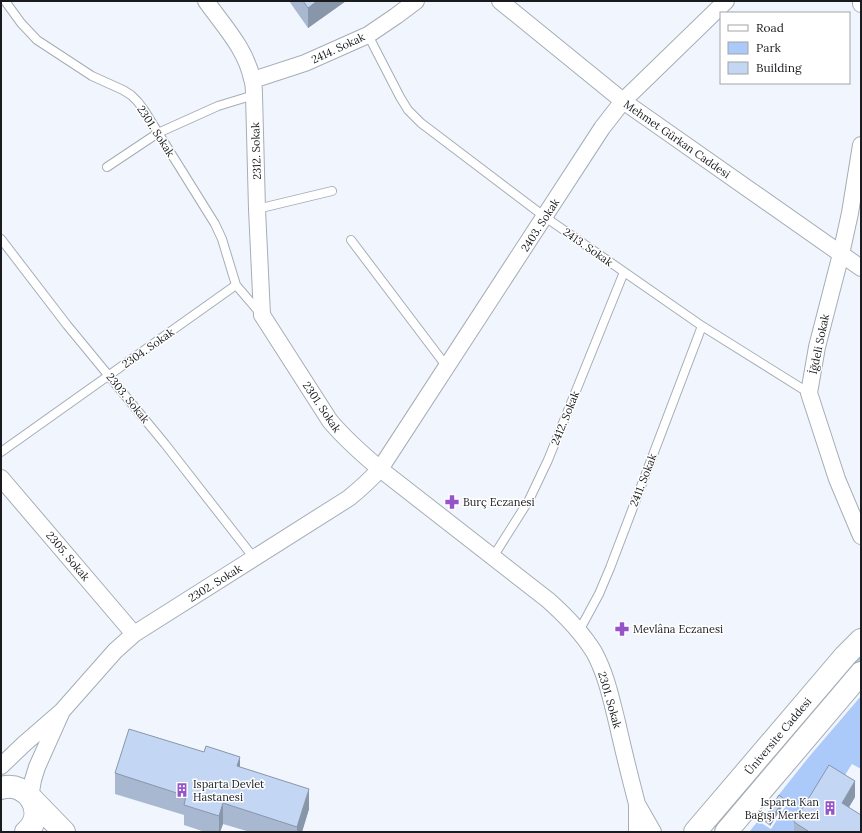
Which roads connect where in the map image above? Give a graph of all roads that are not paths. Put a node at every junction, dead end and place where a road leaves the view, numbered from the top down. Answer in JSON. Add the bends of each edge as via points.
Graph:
{"nodes":[{"id":1,"x":5,"y":1,"type":"edge"},
{"id":2,"x":206,"y":1,"type":"edge"},
{"id":3,"x":416,"y":1,"type":"edge"},
{"id":4,"x":500,"y":1,"type":"edge"},
{"id":5,"x":726,"y":1,"type":"edge"},
{"id":6,"x":861,"y":1,"type":"edge"},
{"id":7,"x":861,"y":4,"type":"edge"},
{"id":8,"x":368,"y":35,"type":"junction"},
{"id":9,"x":253,"y":87,"type":"junction"},
{"id":10,"x":623,"y":101,"type":"junction"},
{"id":11,"x":158,"y":133,"type":"junction"},
{"id":12,"x":861,"y":145,"type":"edge"},
{"id":13,"x":107,"y":167,"type":"dead end"},
{"id":14,"x":332,"y":191,"type":"dead end"},
{"id":15,"x":257,"y":209,"type":"junction"},
{"id":16,"x":545,"y":217,"type":"junction"},
{"id":17,"x":1,"y":239,"type":"edge"},
{"id":18,"x":351,"y":240,"type":"dead end"},
{"id":19,"x":842,"y":254,"type":"junction"},
{"id":20,"x":861,"y":268,"type":"edge"},
{"id":21,"x":624,"y":272,"type":"junction"},
{"id":22,"x":236,"y":285,"type":"junction"},
{"id":23,"x":262,"y":315,"type":"junction"},
{"id":24,"x":702,"y":326,"type":"junction"},
{"id":25,"x":447,"y":367,"type":"junction"},
{"id":26,"x":109,"y":375,"type":"junction"},
{"id":27,"x":809,"y":393,"type":"junction"},
{"id":28,"x":1,"y":452,"type":"edge"},
{"id":29,"x":380,"y":469,"type":"junction"},
{"id":30,"x":1,"y":478,"type":"edge"},
{"id":31,"x":861,"y":536,"type":"edge"},
{"id":32,"x":492,"y":557,"type":"junction"},
{"id":33,"x":254,"y":558,"type":"junction"},
{"id":34,"x":579,"y":631,"type":"junction"},
{"id":35,"x":134,"y":634,"type":"junction"},
{"id":36,"x":861,"y":640,"type":"edge"},
{"id":37,"x":861,"y":673,"type":"edge"},
{"id":38,"x":62,"y":711,"type":"junction"},
{"id":39,"x":1,"y":766,"type":"edge"},
{"id":40,"x":1,"y":771,"type":"edge"},
{"id":41,"x":1,"y":788,"type":"edge"},
{"id":42,"x":27,"y":794,"type":"junction"},
{"id":43,"x":637,"y":804,"type":"junction"},
{"id":44,"x":27,"y":831,"type":"edge"},
{"id":45,"x":64,"y":832,"type":"edge"},
{"id":46,"x":638,"y":832,"type":"edge"},
{"id":47,"x":653,"y":832,"type":"edge"},
{"id":48,"x":695,"y":832,"type":"edge"},
{"id":49,"x":726,"y":832,"type":"edge"}],
"edges":[{"from":1,"to":11,"type":"lane","name":"2301. Sokak","via":[[38,40],[92,76],[124,90],[138,102]]},
{"from":2,"to":9,"type":"street","name":"2312. Sokak","via":[[241,50],[249,67]]},
{"from":3,"to":8,"type":"street","name":"2414. Sokak"},
{"from":4,"to":10,"type":"street","name":"Mehmet Gürkan Caddesi"},
{"from":5,"to":10,"type":"street","name":"2403. Sokak"},
{"from":6,"to":7,"type":"street"},
{"from":8,"to":9,"type":"street","name":"2414. Sokak"},
{"from":8,"to":16,"type":"lane","name":"2413. Sokak","via":[[408,110],[421,123]]},
{"from":9,"to":11,"type":"lane"},
{"from":9,"to":15,"type":"street","name":"2312. Sokak"},
{"from":10,"to":16,"type":"street","name":"2403. Sokak","via":[[602,128]]},
{"from":10,"to":19,"type":"street","name":"Mehmet Gürkan Caddesi"},
{"from":11,"to":13,"type":"lane"},
{"from":11,"to":22,"type":"lane","name":"2301. Sokak","via":[[215,224]]},
{"from":12,"to":19,"type":"street","name":"İğdeli Sokak"},
{"from":14,"to":15,"type":"lane"},
{"from":15,"to":23,"type":"street","name":"2312. Sokak"},
{"from":16,"to":21,"type":"lane","name":"2413. Sokak"},
{"from":16,"to":25,"type":"street","name":"2403. Sokak"},
{"from":17,"to":26,"type":"lane","name":"2303. Sokak"},
{"from":18,"to":25,"type":"lane"},
{"from":19,"to":20,"type":"street","name":"Mehmet Gürkan Caddesi"},
{"from":19,"to":27,"type":"street","name":"İğdeli Sokak","via":[[817,348]]},
{"from":21,"to":24,"type":"lane","name":"2413. Sokak"},
{"from":21,"to":32,"type":"lane","name":"2412. Sokak","via":[[540,480]]},
{"from":22,"to":23,"type":"lane","name":"2301. Sokak"},
{"from":22,"to":26,"type":"lane","name":"2304. Sokak"},
{"from":23,"to":29,"type":"street","name":"2301. Sokak","via":[[330,421],[346,440]]},
{"from":24,"to":27,"type":"lane","name":"2413. Sokak"},
{"from":24,"to":34,"type":"lane","name":"2411. Sokak","via":[[610,568]]},
{"from":25,"to":29,"type":"street","name":"2403. Sokak"},
{"from":26,"to":28,"type":"lane","name":"2304. Sokak"},
{"from":26,"to":33,"type":"lane","name":"2303. Sokak"},
{"from":27,"to":31,"type":"street","name":"İğdeli Sokak","via":[[837,479]]},
{"from":29,"to":32,"type":"street","name":"2301. Sokak"},
{"from":29,"to":33,"type":"street","name":"2302. Sokak","via":[[349,498]]},
{"from":30,"to":35,"type":"street","name":"2305. Sokak"},
{"from":32,"to":34,"type":"street","name":"2301. Sokak","via":[[568,617]]},
{"from":33,"to":35,"type":"street","name":"2302. Sokak"},
{"from":34,"to":43,"type":"street","name":"2301. Sokak","via":[[605,675]]},
{"from":35,"to":38,"type":"street","name":"2302. Sokak","via":[[115,651]]},
{"from":36,"to":48,"type":"main road","name":"Üniversite Caddesi"},
{"from":37,"to":49,"type":"main road","name":"Üniversite Caddesi"},
{"from":38,"to":39,"type":"street","name":"2302. Sokak"},
{"from":38,"to":42,"type":"street","name":"2302. Sokak"},
{"from":40,"to":42,"type":"main road"},
{"from":41,"to":42,"type":"main road","via":[[10,786]]},
{"from":42,"to":44,"type":"main road","via":[[34,804],[35,813],[34,822]]},
{"from":42,"to":45,"type":"main road"},
{"from":43,"to":46,"type":"street","name":"2301. Sokak"},
{"from":43,"to":47,"type":"street","name":"2301. Sokak"}]}
